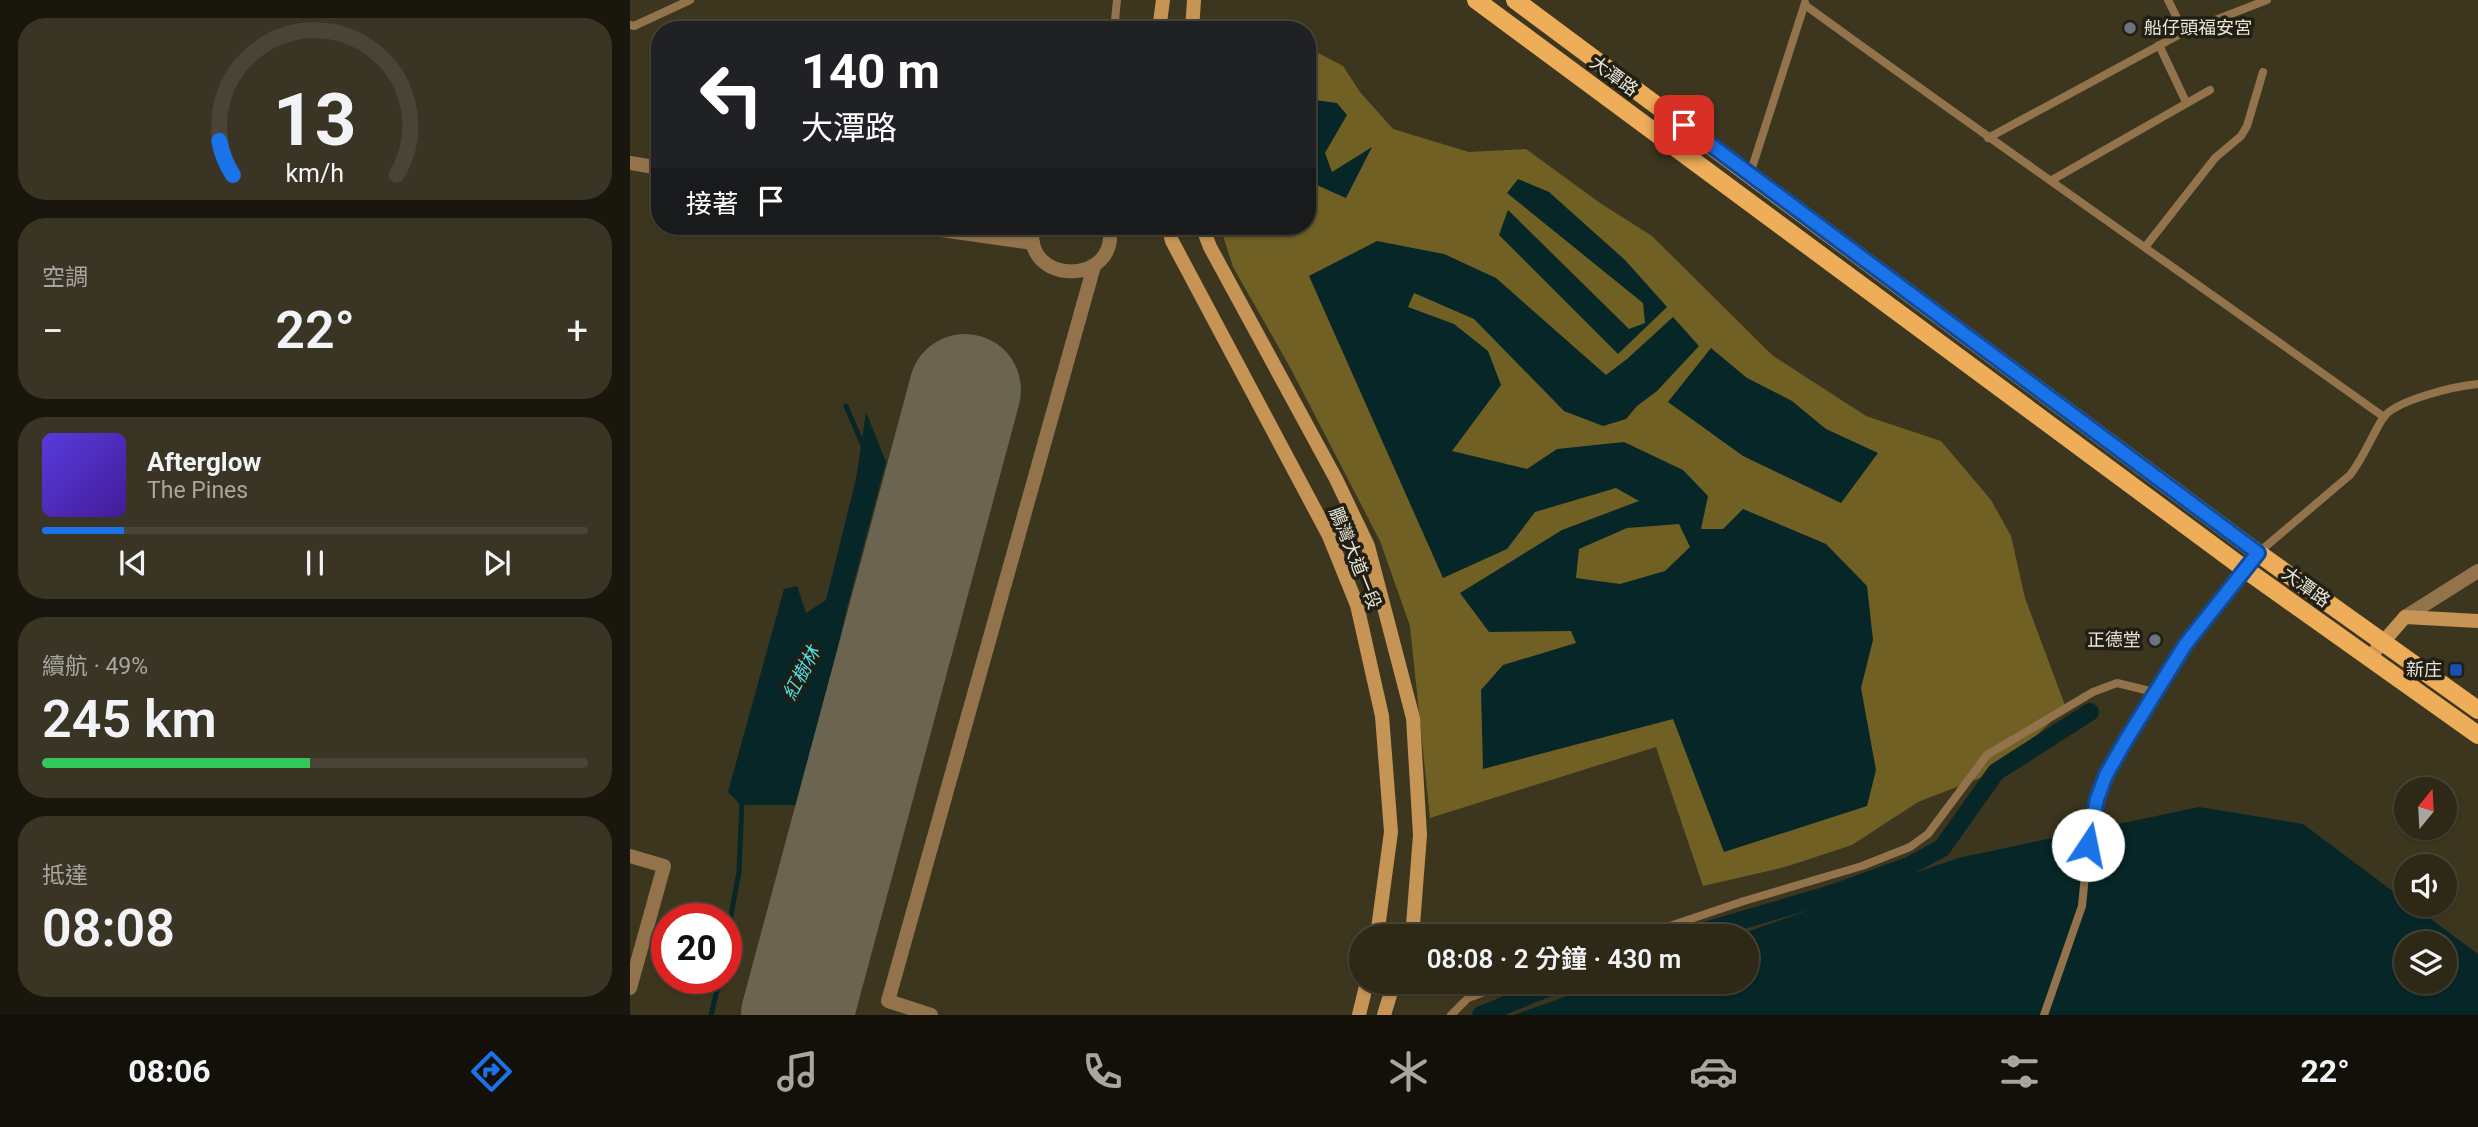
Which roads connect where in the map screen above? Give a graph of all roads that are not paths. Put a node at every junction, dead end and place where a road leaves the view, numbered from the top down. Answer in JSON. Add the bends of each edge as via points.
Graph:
{"nodes":[{"id":1,"x":690,"y":0,"type":"edge"},
{"id":2,"x":1117,"y":0,"type":"edge"},
{"id":3,"x":1163,"y":0,"type":"edge"},
{"id":4,"x":1194,"y":0,"type":"edge"},
{"id":5,"x":1476,"y":0,"type":"edge"},
{"id":6,"x":1515,"y":0,"type":"edge"},
{"id":7,"x":2168,"y":0,"type":"edge"},
{"id":8,"x":2267,"y":0,"type":"edge"},
{"id":9,"x":1805,"y":3,"type":"edge"},
{"id":10,"x":1115,"y":21,"type":"edge"},
{"id":11,"x":1161,"y":21,"type":"edge"},
{"id":12,"x":1193,"y":21,"type":"edge"},
{"id":13,"x":630,"y":25,"type":"edge"},
{"id":14,"x":2184,"y":32,"type":"junction"},
{"id":15,"x":2159,"y":45,"type":"junction"},
{"id":16,"x":2263,"y":72,"type":"dead end"},
{"id":17,"x":2210,"y":90,"type":"dead end"},
{"id":18,"x":2186,"y":102,"type":"junction"},
{"id":19,"x":1987,"y":138,"type":"junction"},
{"id":20,"x":630,"y":163,"type":"edge"},
{"id":21,"x":651,"y":166,"type":"edge"},
{"id":22,"x":1750,"y":175,"type":"junction"},
{"id":23,"x":2052,"y":180,"type":"junction"},
{"id":24,"x":977,"y":235,"type":"edge"},
{"id":25,"x":1033,"y":235,"type":"edge"},
{"id":26,"x":1109,"y":235,"type":"edge"},
{"id":27,"x":1170,"y":235,"type":"edge"},
{"id":28,"x":1205,"y":235,"type":"edge"},
{"id":29,"x":1033,"y":243,"type":"junction"},
{"id":30,"x":2146,"y":246,"type":"junction"},
{"id":31,"x":1094,"y":266,"type":"junction"},
{"id":32,"x":2478,"y":384,"type":"edge"},
{"id":33,"x":2384,"y":417,"type":"junction"},
{"id":34,"x":2258,"y":553,"type":"junction"},
{"id":35,"x":2246,"y":570,"type":"junction"},
{"id":36,"x":2478,"y":571,"type":"edge"},
{"id":37,"x":2405,"y":617,"type":"junction"},
{"id":38,"x":2478,"y":621,"type":"edge"},
{"id":39,"x":2382,"y":643,"type":"junction"},
{"id":40,"x":2369,"y":659,"type":"junction"},
{"id":41,"x":2154,"y":692,"type":"junction"},
{"id":42,"x":2478,"y":710,"type":"edge"},
{"id":43,"x":2478,"y":735,"type":"edge"},
{"id":44,"x":630,"y":856,"type":"edge"},
{"id":45,"x":1379,"y":924,"type":"edge"},
{"id":46,"x":1413,"y":924,"type":"edge"},
{"id":47,"x":1676,"y":924,"type":"edge"},
{"id":48,"x":630,"y":988,"type":"edge"},
{"id":49,"x":1364,"y":994,"type":"edge"},
{"id":50,"x":1390,"y":994,"type":"edge"},
{"id":51,"x":1481,"y":994,"type":"edge"},
{"id":52,"x":931,"y":1015,"type":"edge"},
{"id":53,"x":1359,"y":1015,"type":"edge"},
{"id":54,"x":1384,"y":1015,"type":"edge"},
{"id":55,"x":1451,"y":1015,"type":"edge"},
{"id":56,"x":2044,"y":1015,"type":"edge"}],
"edges":[{"from":1,"to":13,"type":"lane"},
{"from":2,"to":10,"type":"lane"},
{"from":3,"to":11,"type":"street"},
{"from":4,"to":12,"type":"street"},
{"from":5,"to":35,"type":"main road","name":"大潭路"},
{"from":6,"to":22,"type":"main road","name":"大潭路"},
{"from":7,"to":14,"type":"lane"},
{"from":8,"to":14,"type":"lane"},
{"from":9,"to":19,"type":"lane"},
{"from":9,"to":22,"type":"lane"},
{"from":14,"to":15,"type":"lane"},
{"from":15,"to":18,"type":"lane"},
{"from":15,"to":19,"type":"lane"},
{"from":16,"to":30,"type":"lane","via":[[2241,136],[2215,158]]},
{"from":17,"to":18,"type":"lane"},
{"from":18,"to":23,"type":"lane"},
{"from":19,"to":23,"type":"lane"},
{"from":20,"to":21,"type":"street"},
{"from":22,"to":34,"type":"main road","name":"大潭路"},
{"from":23,"to":30,"type":"lane"},
{"from":24,"to":29,"type":"street"},
{"from":25,"to":29,"type":"street"},
{"from":26,"to":31,"type":"street","via":[[1109,245]]},
{"from":27,"to":45,"type":"street","name":"鵬灣大道一段","via":[[1329,536],[1357,605],[1382,716],[1391,832]]},
{"from":28,"to":46,"type":"street","name":"鵬灣大道一段","via":[[1368,547],[1413,718],[1420,835]]},
{"from":29,"to":31,"type":"street","via":[[1038,255],[1057,270],[1070,273]]},
{"from":30,"to":33,"type":"lane"},
{"from":31,"to":52,"type":"street","via":[[888,1001]]},
{"from":32,"to":33,"type":"lane","via":[[2452,387],[2392,408]]},
{"from":33,"to":34,"type":"lane","via":[[2350,475]]},
{"from":34,"to":35,"type":"lane"},
{"from":34,"to":39,"type":"main road","name":"大潭路"},
{"from":35,"to":40,"type":"main road","name":"大潭路"},
{"from":35,"to":41,"type":"lane","via":[[2185,645]]},
{"from":36,"to":37,"type":"street"},
{"from":37,"to":38,"type":"street"},
{"from":37,"to":39,"type":"street"},
{"from":39,"to":40,"type":"street"},
{"from":39,"to":42,"type":"main road","name":"大潭路"},
{"from":40,"to":43,"type":"main road","name":"大潭路"},
{"from":41,"to":47,"type":"lane","via":[[2117,684],[2093,692],[1987,755],[1928,834],[1910,846],[1862,866]]},
{"from":41,"to":56,"type":"lane","via":[[2097,799],[2082,906]]},
{"from":44,"to":48,"type":"street","via":[[664,866]]},
{"from":49,"to":53,"type":"street"},
{"from":50,"to":54,"type":"street"},
{"from":51,"to":55,"type":"lane"}]}
